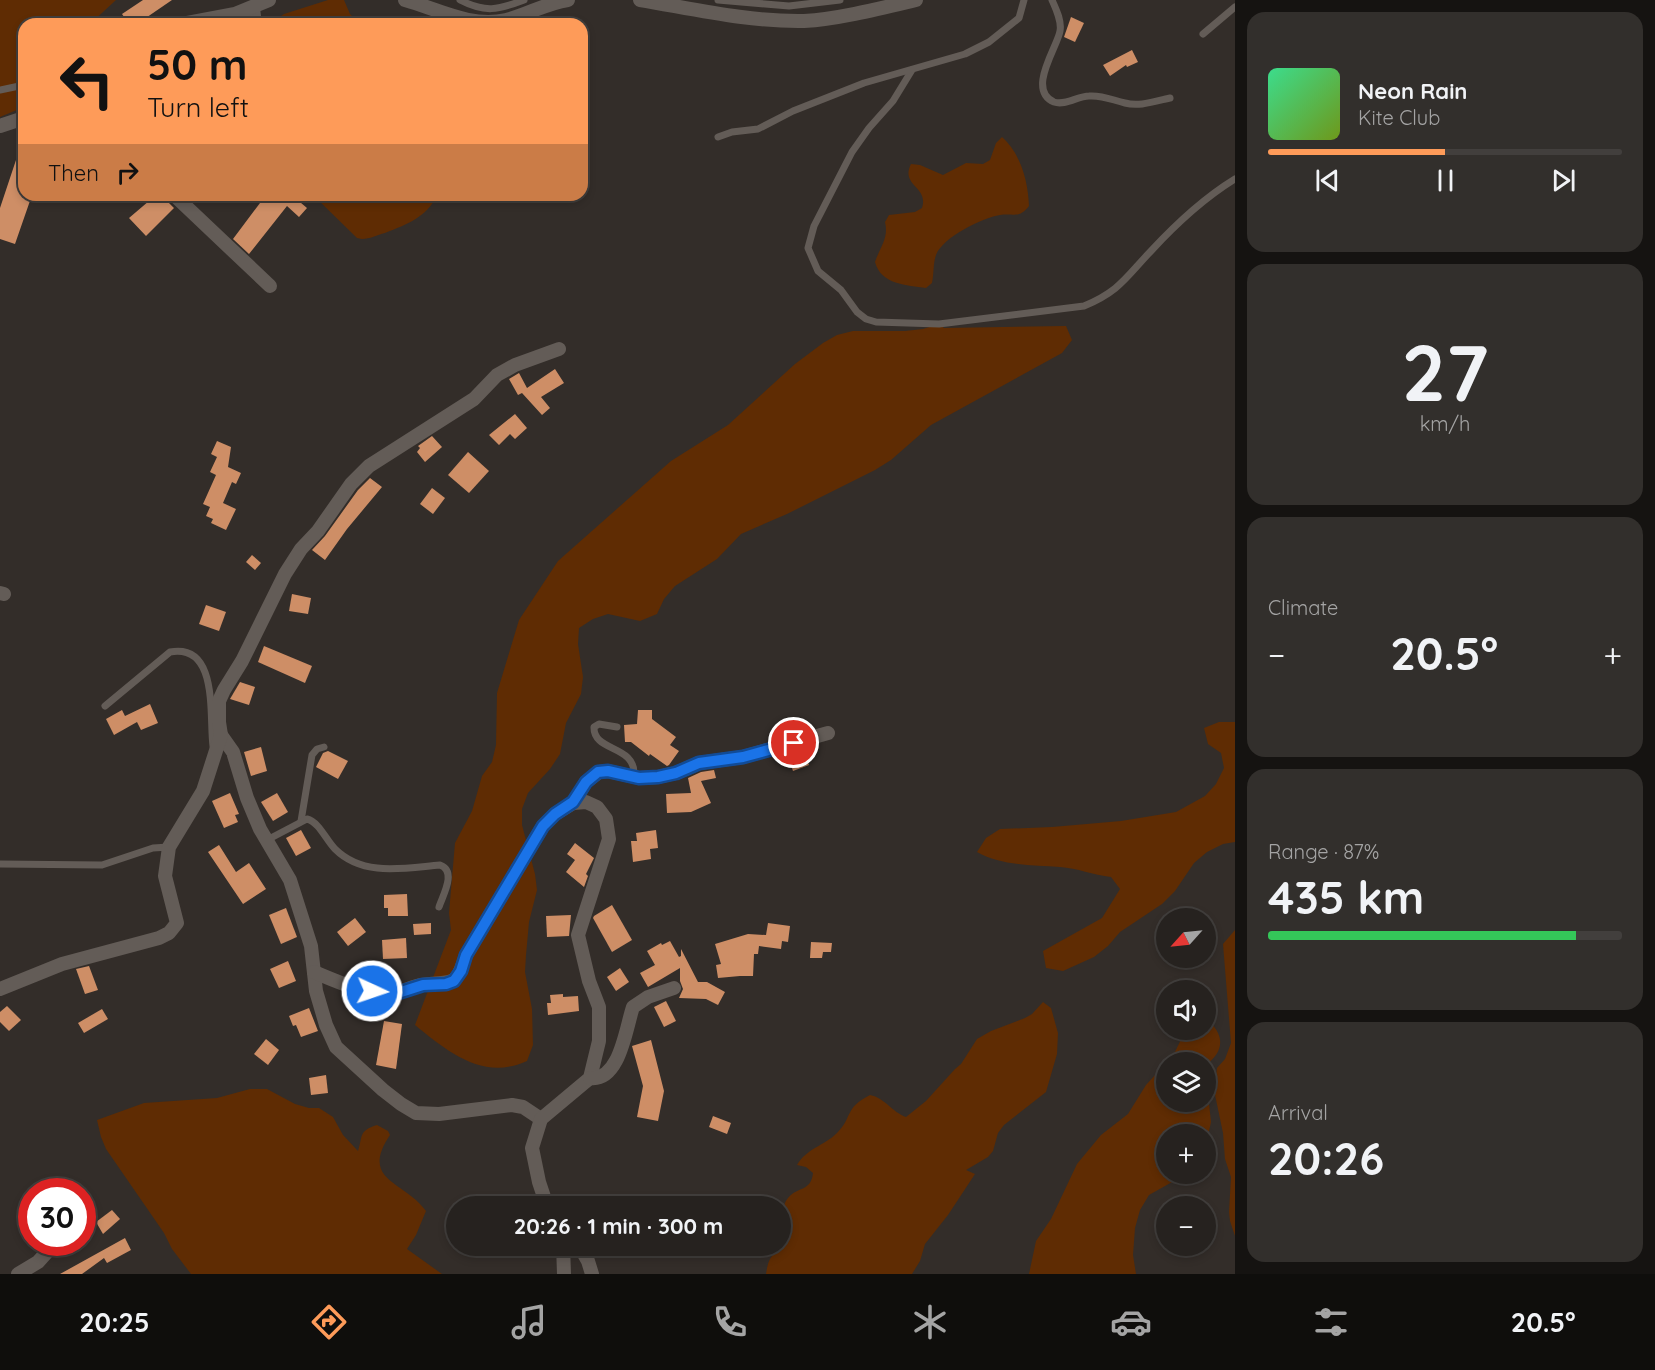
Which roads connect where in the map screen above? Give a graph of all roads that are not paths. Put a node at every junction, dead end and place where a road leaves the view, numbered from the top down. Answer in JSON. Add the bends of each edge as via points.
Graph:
{"nodes":[{"id":1,"x":269,"y":0,"type":"edge"},
{"id":2,"x":405,"y":0,"type":"edge"},
{"id":3,"x":460,"y":0,"type":"edge"},
{"id":4,"x":524,"y":0,"type":"edge"},
{"id":5,"x":568,"y":0,"type":"edge"},
{"id":6,"x":640,"y":0,"type":"edge"},
{"id":7,"x":718,"y":0,"type":"edge"},
{"id":8,"x":840,"y":0,"type":"edge"},
{"id":9,"x":916,"y":0,"type":"edge"},
{"id":10,"x":1024,"y":0,"type":"edge"},
{"id":11,"x":1052,"y":0,"type":"edge"},
{"id":12,"x":430,"y":3,"type":"edge"},
{"id":13,"x":1235,"y":7,"type":"edge"},
{"id":14,"x":253,"y":8,"type":"junction"},
{"id":15,"x":216,"y":18,"type":"edge"},
{"id":16,"x":254,"y":18,"type":"edge"},
{"id":17,"x":462,"y":18,"type":"edge"},
{"id":18,"x":512,"y":18,"type":"edge"},
{"id":19,"x":1203,"y":34,"type":"dead end"},
{"id":20,"x":912,"y":70,"type":"junction"},
{"id":21,"x":18,"y":86,"type":"edge"},
{"id":22,"x":0,"y":90,"type":"edge"},
{"id":23,"x":1170,"y":98,"type":"dead end"},
{"id":24,"x":18,"y":120,"type":"edge"},
{"id":25,"x":0,"y":126,"type":"edge"},
{"id":26,"x":718,"y":137,"type":"dead end"},
{"id":27,"x":1235,"y":178,"type":"edge"},
{"id":28,"x":180,"y":201,"type":"edge"},
{"id":29,"x":270,"y":286,"type":"dead end"},
{"id":30,"x":560,"y":348,"type":"dead end"},
{"id":31,"x":105,"y":706,"type":"dead end"},
{"id":32,"x":617,"y":727,"type":"dead end"},
{"id":33,"x":828,"y":733,"type":"dead end"},
{"id":34,"x":221,"y":735,"type":"junction"},
{"id":35,"x":324,"y":747,"type":"dead end"},
{"id":36,"x":215,"y":754,"type":"junction"},
{"id":37,"x":630,"y":777,"type":"junction"},
{"id":38,"x":573,"y":802,"type":"junction"},
{"id":39,"x":301,"y":821,"type":"junction"},
{"id":40,"x":267,"y":840,"type":"junction"},
{"id":41,"x":169,"y":847,"type":"junction"},
{"id":42,"x":0,"y":864,"type":"edge"},
{"id":43,"x":440,"y":907,"type":"dead end"},
{"id":44,"x":314,"y":972,"type":"junction"},
{"id":45,"x":674,"y":988,"type":"dead end"},
{"id":46,"x":0,"y":989,"type":"edge"},
{"id":47,"x":590,"y":1078,"type":"junction"},
{"id":48,"x":541,"y":1119,"type":"junction"},
{"id":49,"x":544,"y":1196,"type":"edge"},
{"id":50,"x":43,"y":1256,"type":"edge"},
{"id":51,"x":563,"y":1256,"type":"edge"},
{"id":52,"x":585,"y":1256,"type":"edge"},
{"id":53,"x":18,"y":1274,"type":"edge"},
{"id":54,"x":564,"y":1274,"type":"edge"},
{"id":55,"x":592,"y":1274,"type":"edge"}],
"edges":[{"from":1,"to":14,"type":"street"},
{"from":2,"to":12,"type":"street"},
{"from":3,"to":4,"type":"lane","via":[[488,10]]},
{"from":5,"to":18,"type":"street"},
{"from":6,"to":9,"type":"street","via":[[729,16],[804,21]]},
{"from":7,"to":8,"type":"lane","via":[[789,6]]},
{"from":10,"to":20,"type":"lane","via":[[1019,18],[989,42],[965,54]]},
{"from":11,"to":23,"type":"lane","via":[[1061,30],[1043,81],[1054,102],[1082,96],[1137,104]]},
{"from":12,"to":17,"type":"street"},
{"from":13,"to":19,"type":"lane"},
{"from":14,"to":15,"type":"street"},
{"from":14,"to":16,"type":"street"},
{"from":20,"to":26,"type":"lane","via":[[864,83],[758,129]]},
{"from":20,"to":27,"type":"lane","via":[[852,152],[814,226],[808,248],[818,271],[866,319],[939,324],[1084,306],[1116,289],[1182,220]]},
{"from":21,"to":22,"type":"lane"},
{"from":24,"to":25,"type":"street"},
{"from":28,"to":29,"type":"street"},
{"from":30,"to":34,"type":"street","via":[[497,375],[474,399],[369,465],[351,484],[285,574],[224,690],[219,701]]},
{"from":31,"to":36,"type":"lane","via":[[170,652],[189,653],[200,661],[207,674]]},
{"from":32,"to":37,"type":"lane","via":[[599,724],[593,735],[630,760],[634,774]]},
{"from":33,"to":37,"type":"street","via":[[743,757],[699,763],[667,776]]},
{"from":34,"to":36,"type":"street"},
{"from":34,"to":40,"type":"street","via":[[233,752],[247,798]]},
{"from":35,"to":39,"type":"lane","via":[[312,755]]},
{"from":36,"to":41,"type":"street","via":[[203,791]]},
{"from":37,"to":38,"type":"street","via":[[598,772]]},
{"from":38,"to":44,"type":"street","via":[[543,826],[454,981],[386,994]]},
{"from":38,"to":47,"type":"street","via":[[597,807],[606,819],[609,839],[578,935],[599,1006],[599,1041]]},
{"from":39,"to":40,"type":"lane"},
{"from":39,"to":43,"type":"lane","via":[[311,820],[341,854],[363,866],[379,870],[445,867],[449,877]]},
{"from":40,"to":44,"type":"street","via":[[290,880],[311,946]]},
{"from":41,"to":42,"type":"lane","via":[[153,848],[102,865]]},
{"from":41,"to":46,"type":"street","via":[[165,876],[177,923],[169,933],[62,964]]},
{"from":44,"to":48,"type":"street","via":[[316,991],[336,1047],[401,1104],[416,1113],[439,1114],[512,1104]]},
{"from":45,"to":47,"type":"street","via":[[633,1007],[614,1063],[597,1079]]},
{"from":47,"to":48,"type":"street"},
{"from":48,"to":49,"type":"street","via":[[532,1148]]},
{"from":50,"to":53,"type":"street"},
{"from":51,"to":54,"type":"street"},
{"from":52,"to":55,"type":"street"}]}
